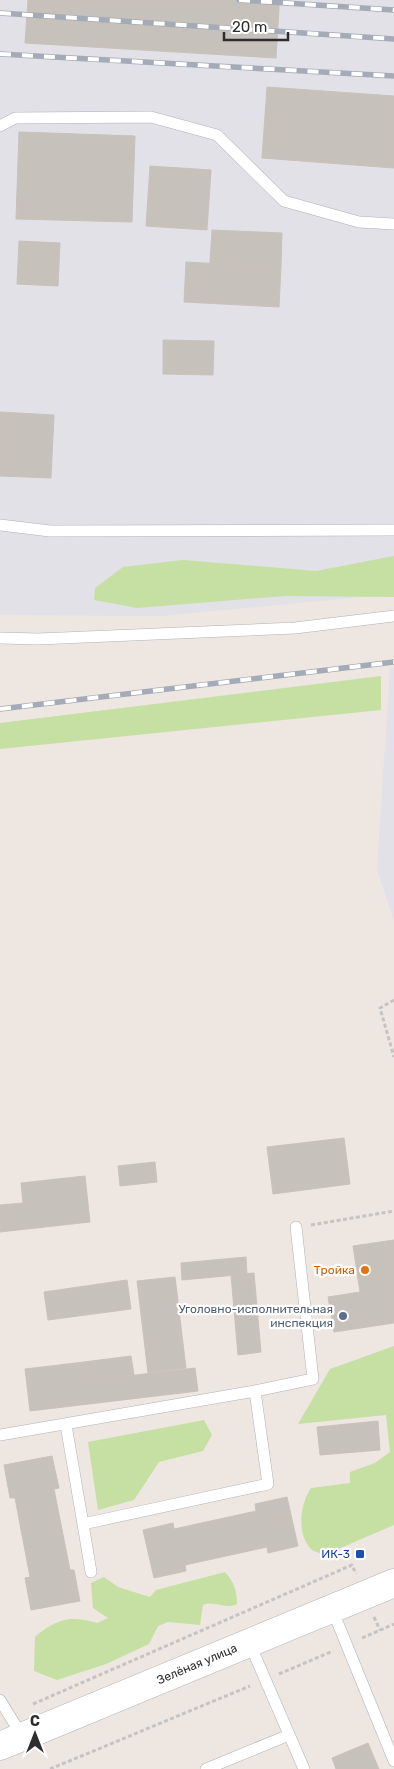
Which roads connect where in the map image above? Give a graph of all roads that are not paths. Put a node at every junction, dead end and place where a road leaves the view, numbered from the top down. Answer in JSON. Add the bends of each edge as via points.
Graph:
{"nodes":[{"id":1,"x":0,"y":117,"type":"edge"},
{"id":2,"x":15,"y":118,"type":"junction"},
{"id":3,"x":0,"y":126,"type":"edge"},
{"id":4,"x":394,"y":224,"type":"edge"},
{"id":5,"x":0,"y":526,"type":"edge"},
{"id":6,"x":394,"y":530,"type":"edge"},
{"id":7,"x":394,"y":616,"type":"edge"},
{"id":8,"x":0,"y":638,"type":"edge"},
{"id":9,"x":296,"y":1227,"type":"road end"},
{"id":10,"x":255,"y":1391,"type":"junction"},
{"id":11,"x":66,"y":1425,"type":"junction"},
{"id":12,"x":0,"y":1435,"type":"edge"},
{"id":13,"x":83,"y":1524,"type":"junction"},
{"id":14,"x":91,"y":1572,"type":"dead end"},
{"id":15,"x":394,"y":1582,"type":"edge"},
{"id":16,"x":332,"y":1607,"type":"junction"},
{"id":17,"x":249,"y":1642,"type":"junction"},
{"id":18,"x":0,"y":1700,"type":"edge"},
{"id":19,"x":10,"y":1732,"type":"edge"},
{"id":20,"x":289,"y":1735,"type":"junction"},
{"id":21,"x":394,"y":1761,"type":"edge"},
{"id":22,"x":206,"y":1769,"type":"edge"},
{"id":23,"x":304,"y":1769,"type":"edge"}],
"edges":[{"from":1,"to":2,"type":"lane"},
{"from":2,"to":3,"type":"lane"},
{"from":2,"to":4,"type":"lane","via":[[150,117],[217,135],[284,201],[359,222]]},
{"from":5,"to":6,"type":"lane","via":[[50,531]]},
{"from":7,"to":8,"type":"lane","via":[[294,628]]},
{"from":9,"to":10,"type":"lane","via":[[313,1379]]},
{"from":10,"to":11,"type":"lane"},
{"from":10,"to":13,"type":"lane","via":[[268,1484]]},
{"from":11,"to":12,"type":"lane"},
{"from":11,"to":13,"type":"lane"},
{"from":13,"to":14,"type":"lane"},
{"from":15,"to":16,"type":"main road","name":"Зелёная улица"},
{"from":16,"to":17,"type":"main road","name":"Зелёная улица"},
{"from":16,"to":21,"type":"lane"},
{"from":17,"to":19,"type":"main road","name":"Зелёная улица"},
{"from":17,"to":20,"type":"lane"},
{"from":18,"to":19,"type":"lane"},
{"from":20,"to":22,"type":"lane"},
{"from":20,"to":23,"type":"lane"}]}
